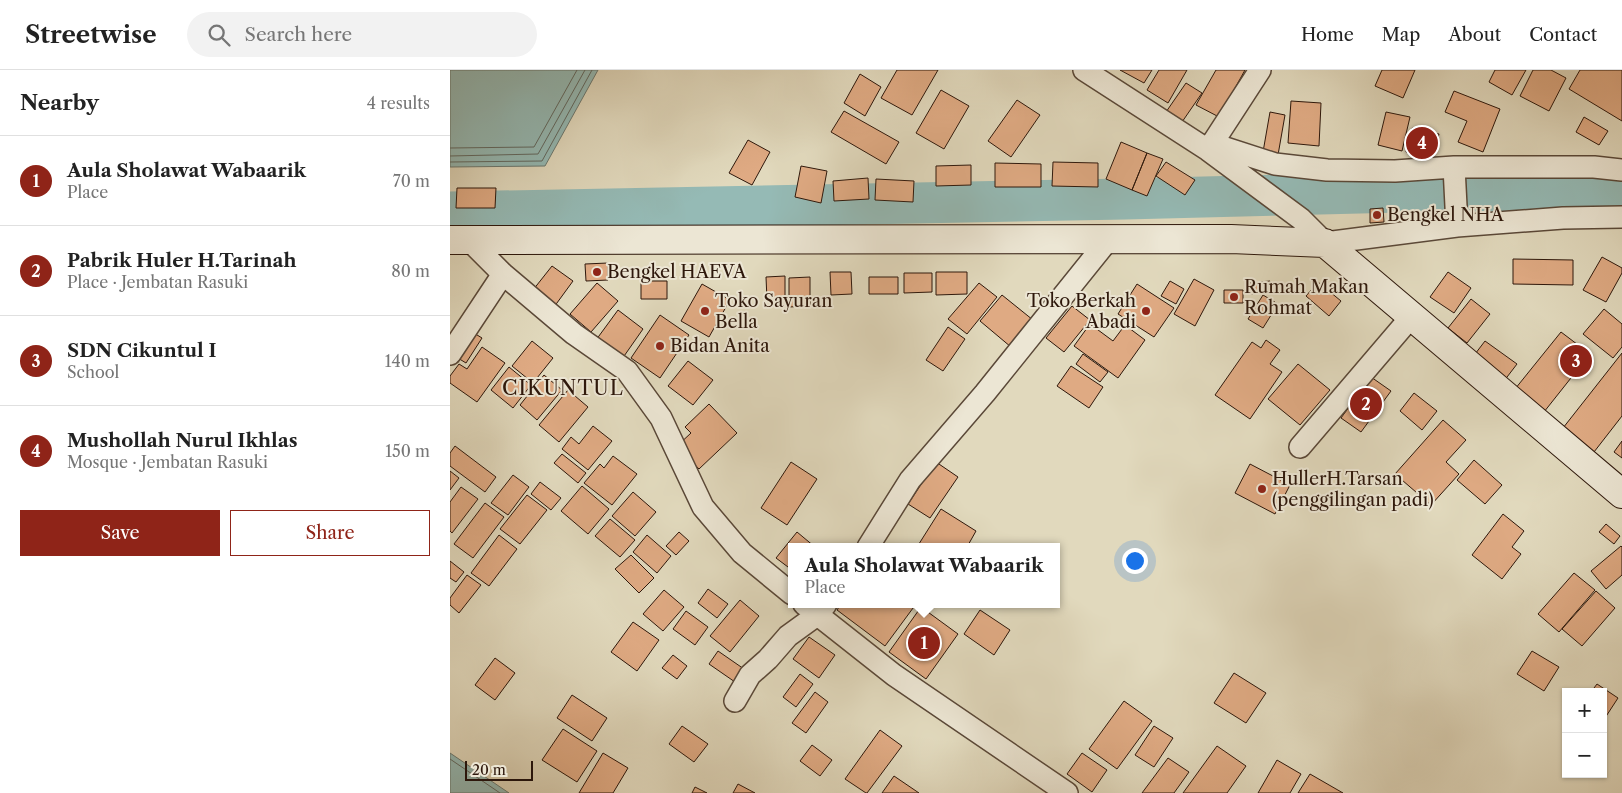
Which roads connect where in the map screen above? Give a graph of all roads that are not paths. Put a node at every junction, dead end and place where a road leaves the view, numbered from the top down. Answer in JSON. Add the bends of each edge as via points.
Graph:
{"nodes":[{"id":1,"x":1084,"y":70,"type":"edge"},
{"id":2,"x":1260,"y":70,"type":"edge"},
{"id":3,"x":1211,"y":147,"type":"junction"},
{"id":4,"x":1622,"y":170,"type":"edge"},
{"id":5,"x":1455,"y":171,"type":"junction"},
{"id":6,"x":1622,"y":217,"type":"edge"},
{"id":7,"x":1457,"y":226,"type":"junction"},
{"id":8,"x":459,"y":240,"type":"edge"},
{"id":9,"x":1108,"y":240,"type":"junction"},
{"id":10,"x":1325,"y":243,"type":"junction"},
{"id":11,"x":503,"y":274,"type":"junction"},
{"id":12,"x":1411,"y":317,"type":"junction"},
{"id":13,"x":450,"y":354,"type":"edge"},
{"id":14,"x":1300,"y":446,"type":"dead end"},
{"id":15,"x":1622,"y":494,"type":"edge"},
{"id":16,"x":871,"y":543,"type":"edge"},
{"id":17,"x":788,"y":591,"type":"edge"},
{"id":18,"x":816,"y":608,"type":"edge"},
{"id":19,"x":735,"y":701,"type":"dead end"},
{"id":20,"x":1067,"y":793,"type":"edge"}],
"edges":[{"from":1,"to":3,"type":"street"},
{"from":2,"to":3,"type":"street"},
{"from":3,"to":5,"type":"street","via":[[1275,164],[1328,170]]},
{"from":3,"to":10,"type":"street","via":[[1243,176],[1301,219]]},
{"from":4,"to":5,"type":"street","via":[[1594,167]]},
{"from":5,"to":7,"type":"street"},
{"from":6,"to":7,"type":"street"},
{"from":7,"to":10,"type":"street"},
{"from":8,"to":9,"type":"street"},
{"from":8,"to":11,"type":"street"},
{"from":9,"to":10,"type":"street"},
{"from":9,"to":16,"type":"street","via":[[910,480]]},
{"from":10,"to":12,"type":"street"},
{"from":11,"to":13,"type":"street"},
{"from":11,"to":17,"type":"street","via":[[574,334],[626,371],[661,418],[703,507],[742,553]]},
{"from":12,"to":14,"type":"street"},
{"from":12,"to":15,"type":"street"},
{"from":18,"to":19,"type":"street","via":[[750,675]]},
{"from":18,"to":20,"type":"street","via":[[894,675]]}]}
